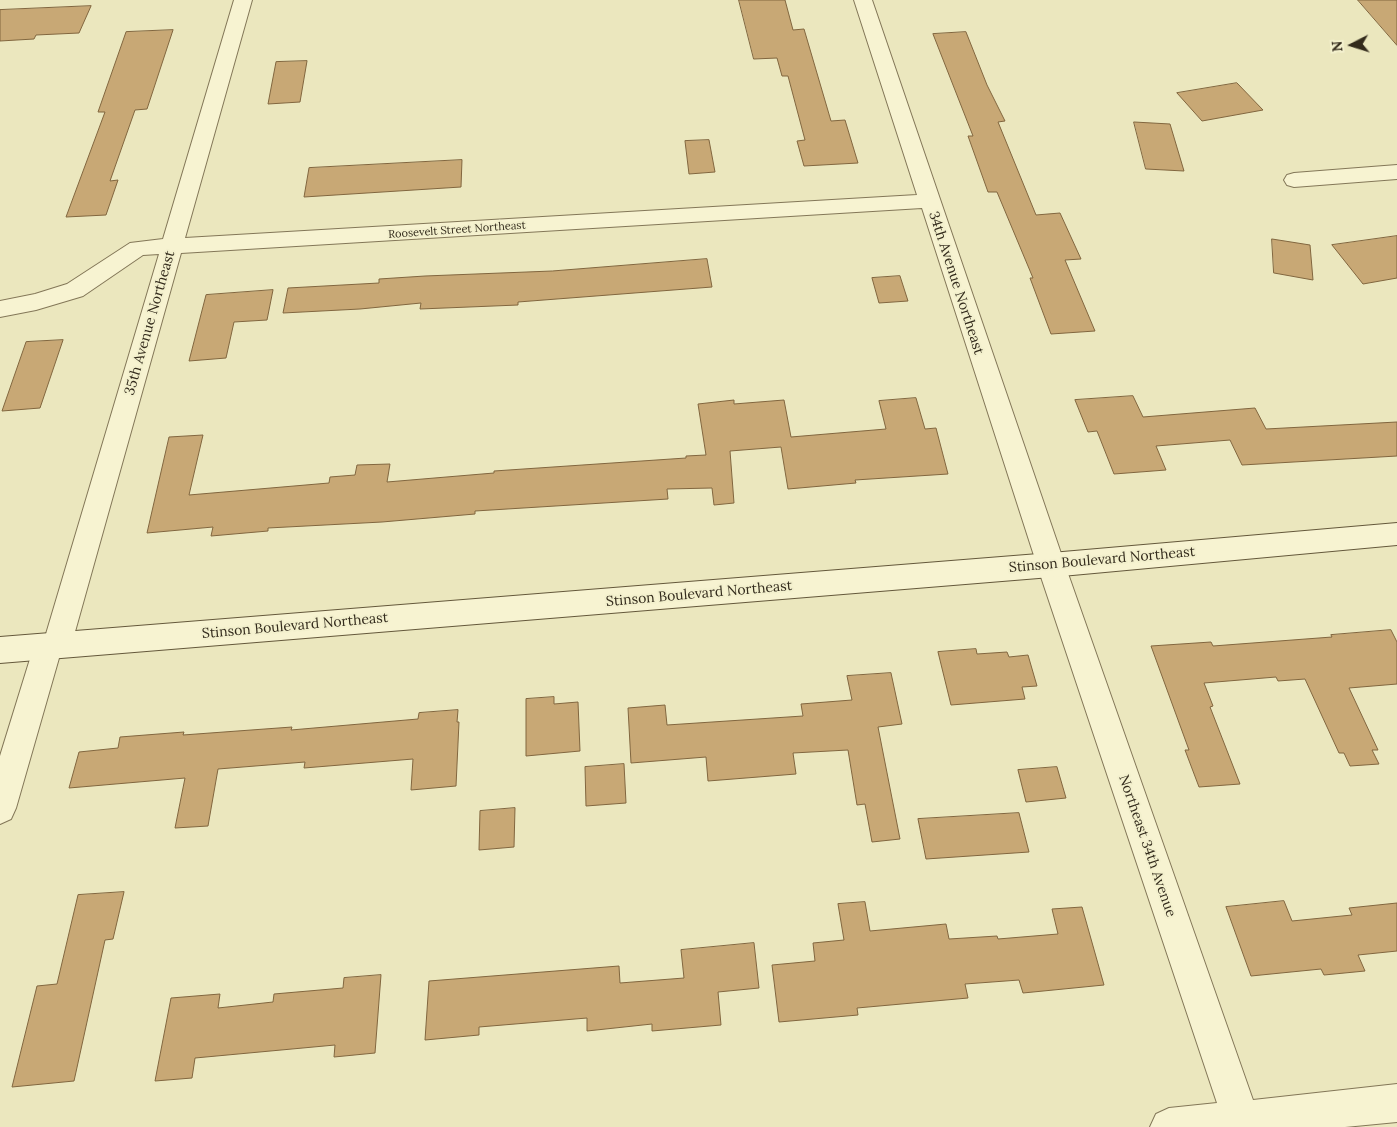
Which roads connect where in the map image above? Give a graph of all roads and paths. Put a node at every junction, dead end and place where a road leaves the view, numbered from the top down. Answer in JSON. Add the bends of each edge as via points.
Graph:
{"nodes":[{"id":1,"x":243,"y":0,"type":"edge"},
{"id":2,"x":863,"y":0,"type":"edge"},
{"id":3,"x":1397,"y":172,"type":"edge"},
{"id":4,"x":1294,"y":180,"type":"dead end"},
{"id":5,"x":929,"y":201,"type":"junction"},
{"id":6,"x":172,"y":247,"type":"junction"},
{"id":7,"x":0,"y":309,"type":"edge"},
{"id":8,"x":1397,"y":534,"type":"edge"},
{"id":9,"x":1051,"y":565,"type":"junction"},
{"id":10,"x":53,"y":646,"type":"junction"},
{"id":11,"x":0,"y":650,"type":"edge"},
{"id":12,"x":0,"y":808,"type":"edge"},
{"id":13,"x":1397,"y":1103,"type":"edge"},
{"id":14,"x":1242,"y":1123,"type":"edge"},
{"id":15,"x":1169,"y":1127,"type":"edge"}],
"edges":[{"from":1,"to":6,"type":"street","name":"35th Avenue Northeast"},
{"from":2,"to":5,"type":"street","name":"34th Avenue Northeast"},
{"from":3,"to":4,"type":"street"},
{"from":5,"to":6,"type":"street","name":"Roosevelt Street Northeast"},
{"from":5,"to":9,"type":"street","name":"34th Avenue Northeast"},
{"from":6,"to":7,"type":"street","name":"Roosevelt Street Northeast","via":[[138,248],[75,290]]},
{"from":6,"to":10,"type":"street","name":"35th Avenue Northeast"},
{"from":8,"to":9,"type":"street","name":"Stinson Boulevard Northeast"},
{"from":9,"to":10,"type":"street","name":"Stinson Boulevard Northeast"},
{"from":9,"to":14,"type":"street","name":"Northeast 34th Avenue"},
{"from":10,"to":11,"type":"street","name":"Stinson Boulevard Northeast"},
{"from":10,"to":12,"type":"street","name":"35th Avenue Northeast"},
{"from":13,"to":14,"type":"street"},
{"from":14,"to":15,"type":"street"}]}
